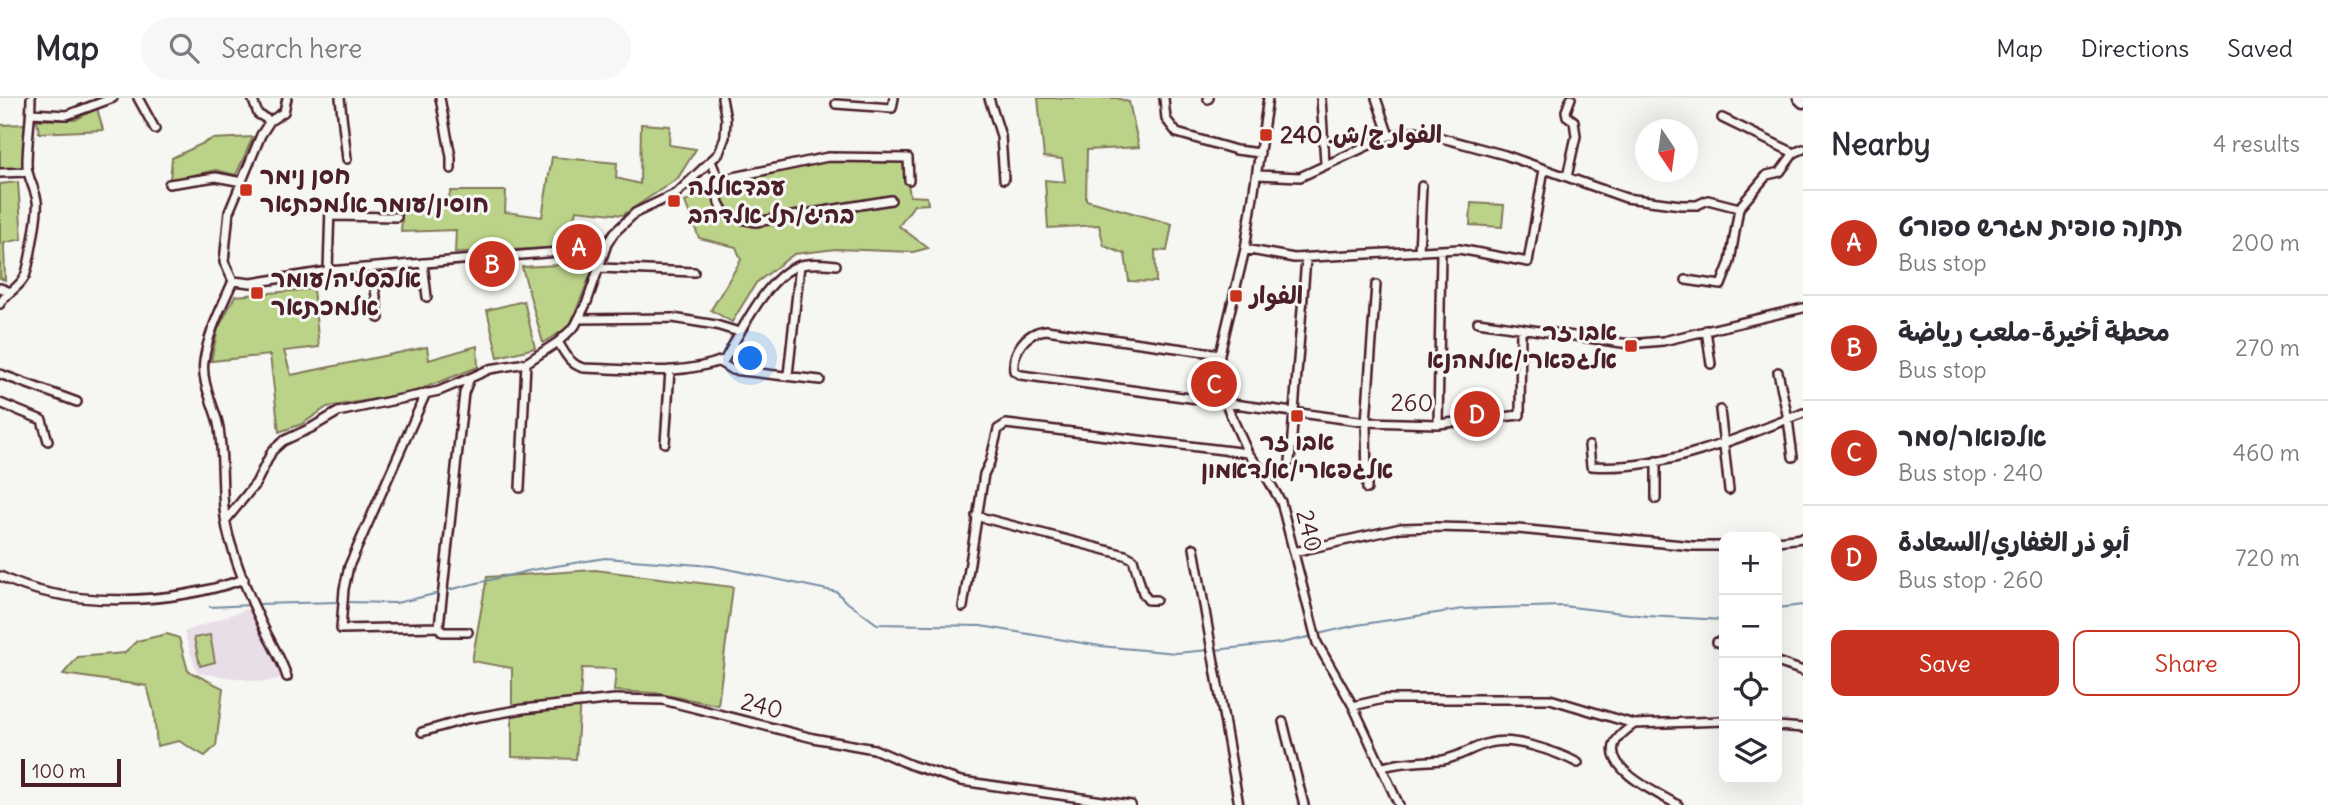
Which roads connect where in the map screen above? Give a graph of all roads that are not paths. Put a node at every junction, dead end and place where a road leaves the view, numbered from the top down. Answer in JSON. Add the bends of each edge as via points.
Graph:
{"nodes":[{"id":1,"x":31,"y":98,"type":"edge"},
{"id":2,"x":114,"y":98,"type":"edge"},
{"id":3,"x":138,"y":98,"type":"edge"},
{"id":4,"x":252,"y":98,"type":"edge"},
{"id":5,"x":287,"y":98,"type":"edge"},
{"id":6,"x":341,"y":98,"type":"edge"},
{"id":7,"x":440,"y":98,"type":"edge"},
{"id":8,"x":722,"y":98,"type":"edge"},
{"id":9,"x":894,"y":98,"type":"edge"},
{"id":10,"x":989,"y":98,"type":"edge"},
{"id":11,"x":1164,"y":98,"type":"edge"},
{"id":12,"x":1268,"y":98,"type":"edge"},
{"id":13,"x":1321,"y":98,"type":"edge"},
{"id":14,"x":1376,"y":98,"type":"edge"},
{"id":15,"x":1571,"y":98,"type":"edge"},
{"id":16,"x":1798,"y":98,"type":"edge"},
{"id":17,"x":1803,"y":102,"type":"edge"},
{"id":18,"x":836,"y":104,"type":"dead end"},
{"id":19,"x":31,"y":113,"type":"junction"},
{"id":20,"x":1722,"y":118,"type":"dead end"},
{"id":21,"x":270,"y":121,"type":"junction"},
{"id":22,"x":155,"y":129,"type":"dead end"},
{"id":23,"x":1389,"y":136,"type":"junction"},
{"id":24,"x":1803,"y":149,"type":"edge"},
{"id":25,"x":1260,"y":153,"type":"junction"},
{"id":26,"x":1794,"y":153,"type":"junction"},
{"id":27,"x":348,"y":159,"type":"dead end"},
{"id":28,"x":711,"y":161,"type":"junction"},
{"id":29,"x":1325,"y":163,"type":"junction"},
{"id":30,"x":451,"y":169,"type":"dead end"},
{"id":31,"x":1544,"y":169,"type":"junction"},
{"id":32,"x":28,"y":172,"type":"junction"},
{"id":33,"x":0,"y":173,"type":"edge"},
{"id":34,"x":1256,"y":175,"type":"junction"},
{"id":35,"x":719,"y":177,"type":"junction"},
{"id":36,"x":1567,"y":177,"type":"junction"},
{"id":37,"x":1004,"y":179,"type":"dead end"},
{"id":38,"x":909,"y":180,"type":"dead end"},
{"id":39,"x":242,"y":181,"type":"junction"},
{"id":40,"x":169,"y":184,"type":"dead end"},
{"id":41,"x":1422,"y":186,"type":"dead end"},
{"id":42,"x":891,"y":200,"type":"dead end"},
{"id":43,"x":330,"y":206,"type":"dead end"},
{"id":44,"x":1739,"y":208,"type":"junction"},
{"id":45,"x":330,"y":216,"type":"junction"},
{"id":46,"x":397,"y":217,"type":"dead end"},
{"id":47,"x":1245,"y":249,"type":"junction"},
{"id":48,"x":1441,"y":251,"type":"junction"},
{"id":49,"x":1419,"y":252,"type":"junction"},
{"id":50,"x":603,"y":256,"type":"junction"},
{"id":51,"x":1306,"y":258,"type":"junction"},
{"id":52,"x":423,"y":263,"type":"junction"},
{"id":53,"x":800,"y":265,"type":"junction"},
{"id":54,"x":836,"y":265,"type":"dead end"},
{"id":55,"x":372,"y":268,"type":"junction"},
{"id":56,"x":601,"y":268,"type":"junction"},
{"id":57,"x":328,"y":271,"type":"junction"},
{"id":58,"x":694,"y":272,"type":"dead end"},
{"id":59,"x":1686,"y":280,"type":"dead end"},
{"id":60,"x":233,"y":281,"type":"junction"},
{"id":61,"x":1376,"y":285,"type":"dead end"},
{"id":62,"x":0,"y":288,"type":"edge"},
{"id":63,"x":10,"y":292,"type":"junction"},
{"id":64,"x":426,"y":297,"type":"dead end"},
{"id":65,"x":0,"y":304,"type":"edge"},
{"id":66,"x":1803,"y":308,"type":"edge"},
{"id":67,"x":379,"y":318,"type":"dead end"},
{"id":68,"x":579,"y":319,"type":"junction"},
{"id":69,"x":1478,"y":322,"type":"dead end"},
{"id":70,"x":1521,"y":328,"type":"junction"},
{"id":71,"x":1706,"y":330,"type":"junction"},
{"id":72,"x":739,"y":332,"type":"junction"},
{"id":73,"x":558,"y":342,"type":"junction"},
{"id":74,"x":1220,"y":354,"type":"junction"},
{"id":75,"x":719,"y":362,"type":"junction"},
{"id":76,"x":527,"y":363,"type":"junction"},
{"id":77,"x":1711,"y":364,"type":"dead end"},
{"id":78,"x":670,"y":370,"type":"junction"},
{"id":79,"x":1778,"y":372,"type":"dead end"},
{"id":80,"x":0,"y":374,"type":"edge"},
{"id":81,"x":788,"y":375,"type":"junction"},
{"id":82,"x":470,"y":378,"type":"junction"},
{"id":83,"x":820,"y":380,"type":"dead end"},
{"id":84,"x":426,"y":393,"type":"junction"},
{"id":85,"x":78,"y":402,"type":"dead end"},
{"id":86,"x":1225,"y":402,"type":"junction"},
{"id":87,"x":0,"y":404,"type":"edge"},
{"id":88,"x":1720,"y":410,"type":"dead end"},
{"id":89,"x":1294,"y":412,"type":"junction"},
{"id":90,"x":1803,"y":413,"type":"edge"},
{"id":91,"x":1788,"y":419,"type":"junction"},
{"id":92,"x":1366,"y":422,"type":"junction"},
{"id":93,"x":1438,"y":424,"type":"junction"},
{"id":94,"x":48,"y":441,"type":"dead end"},
{"id":95,"x":665,"y":443,"type":"dead end"},
{"id":96,"x":1725,"y":443,"type":"junction"},
{"id":97,"x":1589,"y":446,"type":"dead end"},
{"id":98,"x":1248,"y":453,"type":"junction"},
{"id":99,"x":1793,"y":457,"type":"dead end"},
{"id":100,"x":1656,"y":461,"type":"junction"},
{"id":101,"x":1290,"y":462,"type":"dead end"},
{"id":102,"x":520,"y":488,"type":"dead end"},
{"id":103,"x":1367,"y":489,"type":"dead end"},
{"id":104,"x":1730,"y":490,"type":"dead end"},
{"id":105,"x":1656,"y":499,"type":"dead end"},
{"id":106,"x":976,"y":516,"type":"junction"},
{"id":107,"x":226,"y":520,"type":"junction"},
{"id":108,"x":1803,"y":538,"type":"edge"},
{"id":109,"x":1782,"y":540,"type":"edge"},
{"id":110,"x":1719,"y":546,"type":"edge"},
{"id":111,"x":1194,"y":548,"type":"dead end"},
{"id":112,"x":1294,"y":552,"type":"junction"},
{"id":113,"x":0,"y":576,"type":"edge"},
{"id":114,"x":244,"y":579,"type":"junction"},
{"id":115,"x":1156,"y":600,"type":"dead end"},
{"id":116,"x":963,"y":607,"type":"dead end"},
{"id":117,"x":439,"y":627,"type":"junction"},
{"id":118,"x":468,"y":632,"type":"dead end"},
{"id":119,"x":1782,"y":664,"type":"edge"},
{"id":120,"x":1803,"y":671,"type":"edge"},
{"id":121,"x":287,"y":677,"type":"dead end"},
{"id":122,"x":1353,"y":706,"type":"junction"},
{"id":123,"x":1719,"y":721,"type":"edge"},
{"id":124,"x":1283,"y":722,"type":"dead end"},
{"id":125,"x":1634,"y":724,"type":"junction"},
{"id":126,"x":1782,"y":726,"type":"edge"},
{"id":127,"x":1803,"y":728,"type":"edge"},
{"id":128,"x":422,"y":732,"type":"dead end"},
{"id":129,"x":1578,"y":763,"type":"dead end"},
{"id":130,"x":1383,"y":767,"type":"junction"},
{"id":131,"x":1131,"y":805,"type":"edge"},
{"id":132,"x":1239,"y":805,"type":"edge"},
{"id":133,"x":1304,"y":805,"type":"edge"},
{"id":134,"x":1399,"y":805,"type":"edge"},
{"id":135,"x":1678,"y":805,"type":"edge"}],
"edges":[{"from":1,"to":19,"type":"street"},
{"from":2,"to":19,"type":"street","via":[[67,115]]},
{"from":3,"to":22,"type":"street"},
{"from":4,"to":21,"type":"street","via":[[258,114]]},
{"from":5,"to":21,"type":"street","via":[[284,112]]},
{"from":6,"to":27,"type":"street"},
{"from":7,"to":30,"type":"street"},
{"from":8,"to":28,"type":"street","via":[[724,137]]},
{"from":9,"to":18,"type":"street","via":[[892,108]]},
{"from":10,"to":37,"type":"street","via":[[1001,136]]},
{"from":11,"to":25,"type":"street","via":[[1166,119],[1177,133]]},
{"from":12,"to":25,"type":"street","name":"240"},
{"from":13,"to":29,"type":"street"},
{"from":14,"to":23,"type":"street"},
{"from":15,"to":36,"type":"street","via":[[1566,111],[1574,121],[1576,136]]},
{"from":16,"to":17,"type":"main road"},
{"from":19,"to":32,"type":"street"},
{"from":20,"to":26,"type":"street"},
{"from":21,"to":39,"type":"street"},
{"from":23,"to":29,"type":"street"},
{"from":23,"to":31,"type":"street","via":[[1416,131]]},
{"from":24,"to":26,"type":"street"},
{"from":25,"to":34,"type":"street","name":"240"},
{"from":26,"to":44,"type":"street","via":[[1780,172],[1767,175]]},
{"from":28,"to":35,"type":"street"},
{"from":28,"to":50,"type":"street","via":[[677,193],[624,222]]},
{"from":29,"to":34,"type":"street","via":[[1300,177]]},
{"from":31,"to":36,"type":"street"},
{"from":31,"to":48,"type":"street","via":[[1528,262],[1459,249]]},
{"from":32,"to":33,"type":"street"},
{"from":32,"to":63,"type":"street","via":[[37,214],[27,269]]},
{"from":34,"to":47,"type":"street","name":"240"},
{"from":35,"to":38,"type":"street","via":[[733,179],[828,157],[908,158]]},
{"from":35,"to":42,"type":"street","via":[[717,192],[724,212],[756,222]]},
{"from":36,"to":44,"type":"street","via":[[1626,198],[1681,205],[1708,200]]},
{"from":39,"to":40,"type":"street","via":[[216,177]]},
{"from":39,"to":60,"type":"street","via":[[229,212],[225,262]]},
{"from":41,"to":49,"type":"street"},
{"from":43,"to":45,"type":"street"},
{"from":44,"to":59,"type":"street","via":[[1730,262],[1721,285]]},
{"from":45,"to":46,"type":"street"},
{"from":45,"to":57,"type":"street"},
{"from":47,"to":51,"type":"street"},
{"from":47,"to":74,"type":"street","name":"240"},
{"from":48,"to":49,"type":"street"},
{"from":48,"to":93,"type":"street"},
{"from":49,"to":51,"type":"street"},
{"from":50,"to":52,"type":"street","via":[[571,251]]},
{"from":50,"to":56,"type":"street"},
{"from":51,"to":89,"type":"street"},
{"from":52,"to":55,"type":"street"},
{"from":52,"to":64,"type":"street"},
{"from":53,"to":54,"type":"street"},
{"from":53,"to":72,"type":"street","via":[[776,281]]},
{"from":53,"to":81,"type":"street"},
{"from":55,"to":57,"type":"street"},
{"from":55,"to":67,"type":"street"},
{"from":56,"to":58,"type":"street"},
{"from":56,"to":68,"type":"street"},
{"from":57,"to":60,"type":"street","via":[[251,283]]},
{"from":60,"to":107,"type":"street","via":[[204,362],[218,425]]},
{"from":61,"to":92,"type":"street"},
{"from":62,"to":63,"type":"street"},
{"from":63,"to":65,"type":"street"},
{"from":66,"to":71,"type":"street"},
{"from":68,"to":72,"type":"street","via":[[673,318]]},
{"from":68,"to":73,"type":"street"},
{"from":69,"to":70,"type":"street"},
{"from":70,"to":71,"type":"street","via":[[1629,344]]},
{"from":70,"to":93,"type":"street","name":"260","via":[[1520,415]]},
{"from":71,"to":77,"type":"street"},
{"from":72,"to":75,"type":"street"},
{"from":73,"to":76,"type":"street"},
{"from":73,"to":78,"type":"street","via":[[576,366]]},
{"from":74,"to":86,"type":"street","name":"240"},
{"from":74,"to":86,"type":"street","name":"260","via":[[1046,330],[1024,339],[1013,366],[1021,375]]},
{"from":75,"to":78,"type":"street"},
{"from":75,"to":81,"type":"street","via":[[733,370]]},
{"from":76,"to":82,"type":"street","via":[[490,369]]},
{"from":76,"to":102,"type":"street"},
{"from":78,"to":95,"type":"street"},
{"from":79,"to":91,"type":"street"},
{"from":80,"to":85,"type":"street"},
{"from":81,"to":83,"type":"street"},
{"from":82,"to":84,"type":"street"},
{"from":82,"to":117,"type":"street","via":[[464,393]]},
{"from":84,"to":107,"type":"street","via":[[338,412],[283,441]]},
{"from":84,"to":117,"type":"street","via":[[349,565],[341,629]]},
{"from":86,"to":89,"type":"street","name":"260"},
{"from":86,"to":98,"type":"street","name":"240"},
{"from":87,"to":94,"type":"street","via":[[42,420]]},
{"from":88,"to":96,"type":"street"},
{"from":89,"to":92,"type":"street","name":"260"},
{"from":89,"to":101,"type":"street"},
{"from":90,"to":91,"type":"street"},
{"from":91,"to":96,"type":"street"},
{"from":91,"to":99,"type":"street"},
{"from":92,"to":93,"type":"street","name":"260"},
{"from":92,"to":103,"type":"street"},
{"from":96,"to":100,"type":"street"},
{"from":96,"to":104,"type":"street"},
{"from":97,"to":100,"type":"street","via":[[1591,466],[1616,468]]},
{"from":98,"to":106,"type":"street","via":[[1006,424],[998,429]]},
{"from":98,"to":112,"type":"street","name":"240","via":[[1282,502]]},
{"from":100,"to":105,"type":"street"},
{"from":106,"to":115,"type":"street","via":[[1125,555],[1133,559],[1143,593],[1148,600]]},
{"from":106,"to":116,"type":"street"},
{"from":107,"to":114,"type":"street"},
{"from":108,"to":109,"type":"street"},
{"from":110,"to":112,"type":"street","via":[[1517,528],[1434,527],[1401,528]]},
{"from":111,"to":132,"type":"street"},
{"from":112,"to":122,"type":"street","name":"240","via":[[1317,643]]},
{"from":113,"to":114,"type":"street","via":[[23,587],[102,600],[199,591]]},
{"from":114,"to":121,"type":"street"},
{"from":117,"to":118,"type":"street","via":[[442,632]]},
{"from":119,"to":120,"type":"street"},
{"from":122,"to":125,"type":"street","via":[[1383,699],[1550,699]]},
{"from":122,"to":130,"type":"street","name":"240"},
{"from":123,"to":125,"type":"street"},
{"from":124,"to":133,"type":"street"},
{"from":125,"to":135,"type":"street","via":[[1615,741],[1616,761],[1642,785]]},
{"from":126,"to":127,"type":"street"},
{"from":128,"to":131,"type":"street","name":"240","via":[[523,709],[615,699],[663,700],[874,749],[961,781]]},
{"from":129,"to":130,"type":"street","via":[[1550,750],[1491,742],[1444,760]]},
{"from":130,"to":134,"type":"street","name":"240"}]}
